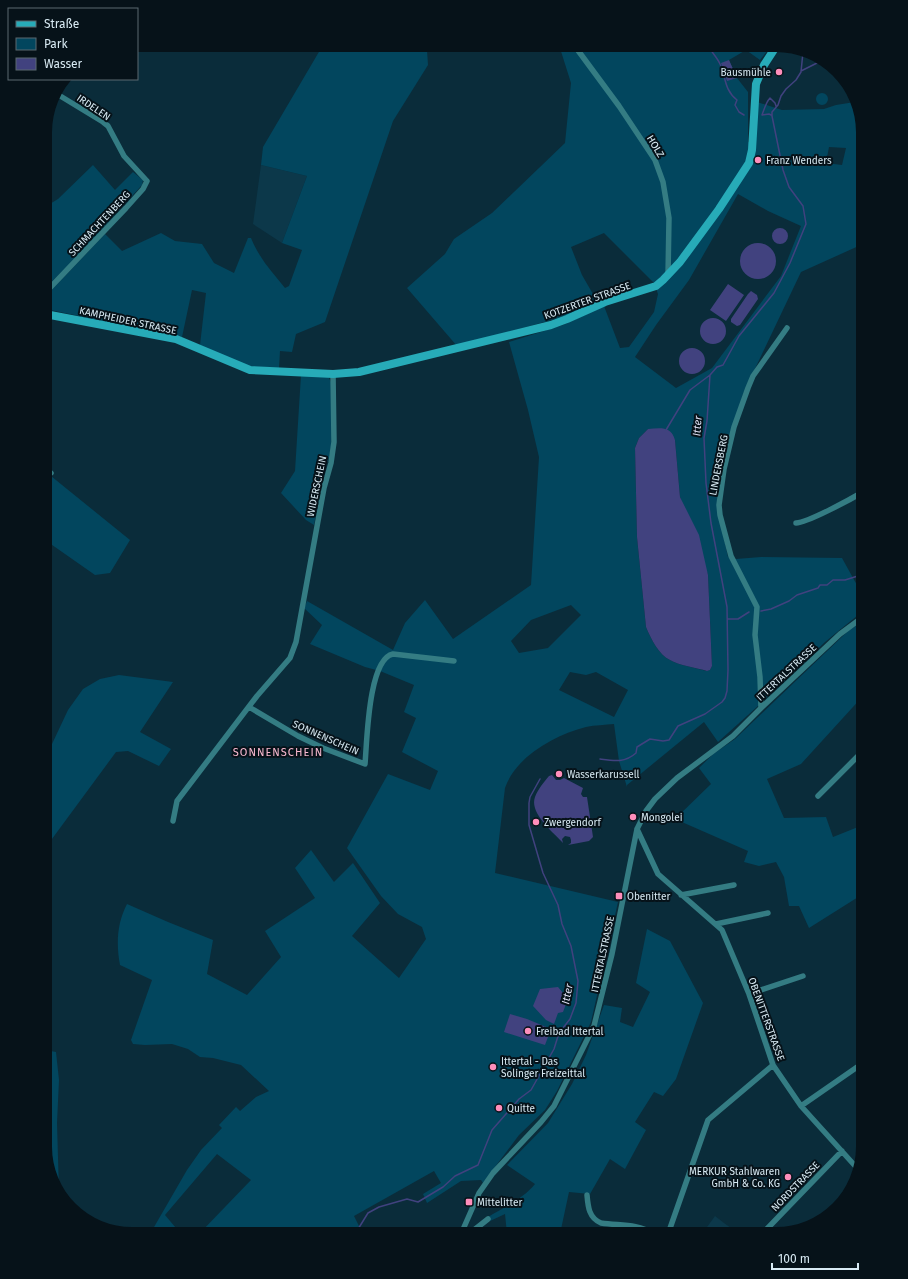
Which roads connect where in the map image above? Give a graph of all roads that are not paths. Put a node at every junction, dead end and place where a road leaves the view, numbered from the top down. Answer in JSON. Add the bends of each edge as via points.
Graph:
{"nodes":[{"id":1,"x":579,"y":52,"type":"edge"},
{"id":2,"x":772,"y":52,"type":"edge"},
{"id":3,"x":60,"y":96,"type":"edge"},
{"id":4,"x":147,"y":181,"type":"joint"},
{"id":5,"x":668,"y":276,"type":"junction"},
{"id":6,"x":52,"y":286,"type":"edge"},
{"id":7,"x":52,"y":315,"type":"edge"},
{"id":8,"x":787,"y":328,"type":"dead end"},
{"id":9,"x":250,"y":370,"type":"joint"},
{"id":10,"x":333,"y":374,"type":"junction"},
{"id":11,"x":856,"y":495,"type":"edge"},
{"id":12,"x":796,"y":523,"type":"dead end"},
{"id":13,"x":856,"y":622,"type":"edge"},
{"id":14,"x":454,"y":661,"type":"dead end"},
{"id":15,"x":249,"y":707,"type":"junction"},
{"id":16,"x":762,"y":708,"type":"junction"},
{"id":17,"x":856,"y":757,"type":"edge"},
{"id":18,"x":818,"y":796,"type":"dead end"},
{"id":19,"x":173,"y":821,"type":"dead end"},
{"id":20,"x":637,"y":829,"type":"junction"},
{"id":21,"x":734,"y":885,"type":"dead end"},
{"id":22,"x":681,"y":895,"type":"junction"},
{"id":23,"x":768,"y":913,"type":"dead end"},
{"id":24,"x":716,"y":924,"type":"junction"},
{"id":25,"x":804,"y":976,"type":"dead end"},
{"id":26,"x":749,"y":994,"type":"junction"},
{"id":27,"x":773,"y":1066,"type":"junction"},
{"id":28,"x":856,"y":1067,"type":"edge"},
{"id":29,"x":801,"y":1106,"type":"junction"},
{"id":30,"x":842,"y":1151,"type":"junction"},
{"id":31,"x":854,"y":1164,"type":"edge"},
{"id":32,"x":587,"y":1195,"type":"dead end"},
{"id":33,"x":488,"y":1219,"type":"dead end"},
{"id":34,"x":464,"y":1227,"type":"edge"},
{"id":35,"x":478,"y":1227,"type":"edge"},
{"id":36,"x":638,"y":1227,"type":"edge"},
{"id":37,"x":670,"y":1227,"type":"edge"},
{"id":38,"x":769,"y":1227,"type":"edge"}],
"edges":[{"from":1,"to":5,"type":"street","name":"HOLZ","via":[[620,106],[655,160],[663,182],[669,218]]},
{"from":2,"to":5,"type":"street","name":"KOTZERTER STRASSE","via":[[756,84],[749,163],[702,233]]},
{"from":3,"to":4,"type":"street","name":"IRDELEN","via":[[108,126],[124,156]]},
{"from":4,"to":6,"type":"street","name":"SCHMACHTENBERG","via":[[126,208]]},
{"from":5,"to":10,"type":"street","name":"KOTZERTER STRASSE","via":[[656,286],[605,302],[551,324],[359,372]]},
{"from":7,"to":9,"type":"street","name":"KAMPHEIDER STRASSE","via":[[176,339]]},
{"from":8,"to":16,"type":"street","name":"LINDERSBERG","via":[[753,376],[748,388],[734,427],[719,505],[733,562],[757,607],[755,635]]},
{"from":9,"to":10,"type":"street","name":"KOTZERTER STRASSE"},
{"from":10,"to":15,"type":"street","name":"WIDERSCHEIN","via":[[334,442],[296,642],[290,658]]},
{"from":11,"to":12,"type":"street"},
{"from":13,"to":16,"type":"street","name":"ITTERTALSTRASSE","via":[[840,634]]},
{"from":14,"to":15,"type":"street","name":"SONNENSCHEIN","via":[[393,654],[386,658],[377,672],[371,696],[365,764],[298,736]]},
{"from":15,"to":19,"type":"street","via":[[177,801]]},
{"from":16,"to":20,"type":"street","name":"ITTERTALSTRASSE","via":[[734,736],[661,792],[646,811]]},
{"from":17,"to":18,"type":"street"},
{"from":20,"to":22,"type":"street","name":"OBENITTERSTRASSE","via":[[658,874]]},
{"from":20,"to":34,"type":"street","name":"ITTERTALSTRASSE","via":[[612,954],[594,1026],[554,1106],[493,1173],[479,1193]]},
{"from":21,"to":22,"type":"street"},
{"from":22,"to":24,"type":"street","name":"OBENITTERSTRASSE"},
{"from":23,"to":24,"type":"street"},
{"from":24,"to":26,"type":"street","name":"OBENITTERSTRASSE","via":[[722,930]]},
{"from":25,"to":26,"type":"street"},
{"from":26,"to":27,"type":"street","name":"OBENITTERSTRASSE"},
{"from":27,"to":29,"type":"street","name":"OBENITTERSTRASSE"},
{"from":27,"to":37,"type":"street","via":[[708,1120]]},
{"from":28,"to":29,"type":"street"},
{"from":29,"to":30,"type":"street","name":"OBENITTERSTRASSE"},
{"from":30,"to":31,"type":"street","name":"OBENITTERSTRASSE"},
{"from":30,"to":38,"type":"street","name":"NORDSTRASSE"},
{"from":32,"to":36,"type":"street","via":[[590,1213],[596,1221]]},
{"from":33,"to":35,"type":"street"}]}
